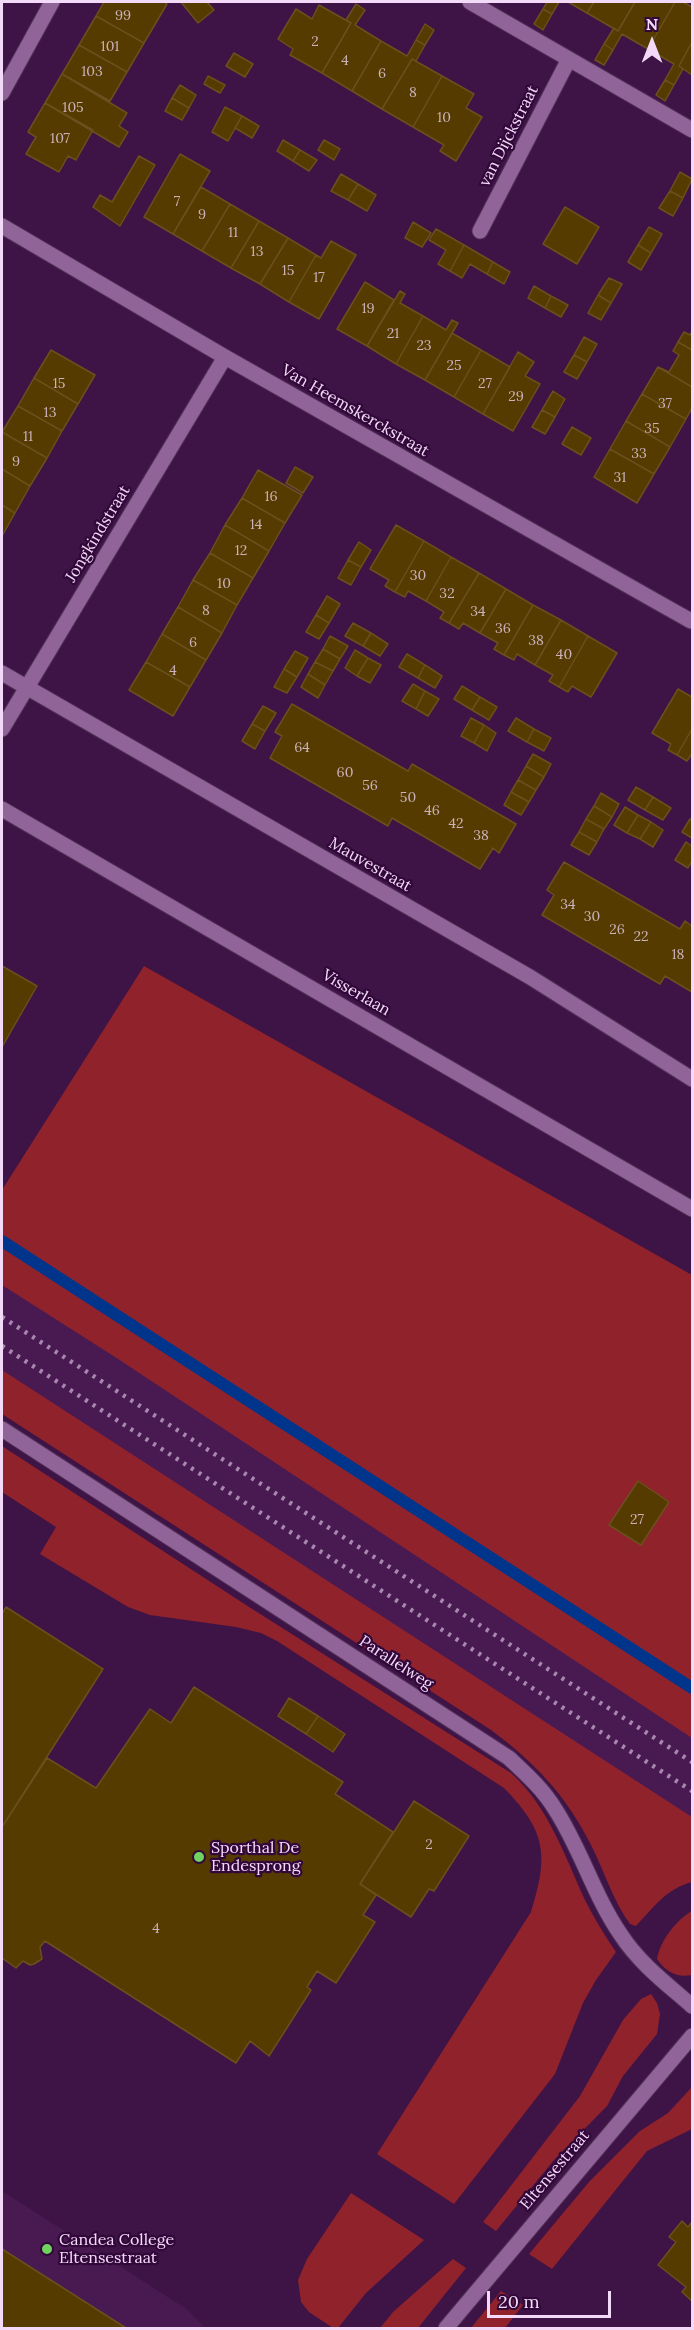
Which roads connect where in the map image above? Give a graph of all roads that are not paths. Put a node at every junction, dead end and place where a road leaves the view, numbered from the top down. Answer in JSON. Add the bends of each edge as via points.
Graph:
{"nodes":[{"id":1,"x":52,"y":2,"type":"edge"},
{"id":2,"x":470,"y":2,"type":"edge"},
{"id":3,"x":569,"y":58,"type":"junction"},
{"id":4,"x":2,"y":93,"type":"edge"},
{"id":5,"x":693,"y":130,"type":"edge"},
{"id":6,"x":2,"y":226,"type":"edge"},
{"id":7,"x":480,"y":231,"type":"dead end"},
{"id":8,"x":225,"y":357,"type":"junction"},
{"id":9,"x":692,"y":621,"type":"edge"},
{"id":10,"x":2,"y":673,"type":"edge"},
{"id":11,"x":26,"y":687,"type":"junction"},
{"id":12,"x":2,"y":729,"type":"edge"},
{"id":13,"x":2,"y":809,"type":"edge"},
{"id":14,"x":693,"y":1079,"type":"edge"},
{"id":15,"x":693,"y":1209,"type":"edge"},
{"id":16,"x":2,"y":1429,"type":"edge"},
{"id":17,"x":693,"y":2006,"type":"edge"},
{"id":18,"x":693,"y":2036,"type":"edge"},
{"id":19,"x":446,"y":2328,"type":"edge"}],
"edges":[{"from":1,"to":4,"type":"street"},
{"from":2,"to":3,"type":"street"},
{"from":3,"to":5,"type":"street"},
{"from":3,"to":7,"type":"street","name":"van Dijckstraat"},
{"from":6,"to":8,"type":"street","name":"Van Heemskerckstraat"},
{"from":8,"to":9,"type":"street","name":"Van Heemskerckstraat"},
{"from":8,"to":11,"type":"street","name":"Jongkindstraat"},
{"from":10,"to":11,"type":"street","name":"Mauvestraat"},
{"from":11,"to":12,"type":"street","name":"Jongkindstraat"},
{"from":11,"to":14,"type":"street","name":"Mauvestraat","via":[[513,967]]},
{"from":13,"to":15,"type":"street","name":"Visserlaan"},
{"from":16,"to":17,"type":"street","name":"Parallelweg","via":[[509,1758],[555,1808],[604,1908],[638,1959]]},
{"from":18,"to":19,"type":"street","name":"Eltensestraat"}]}
